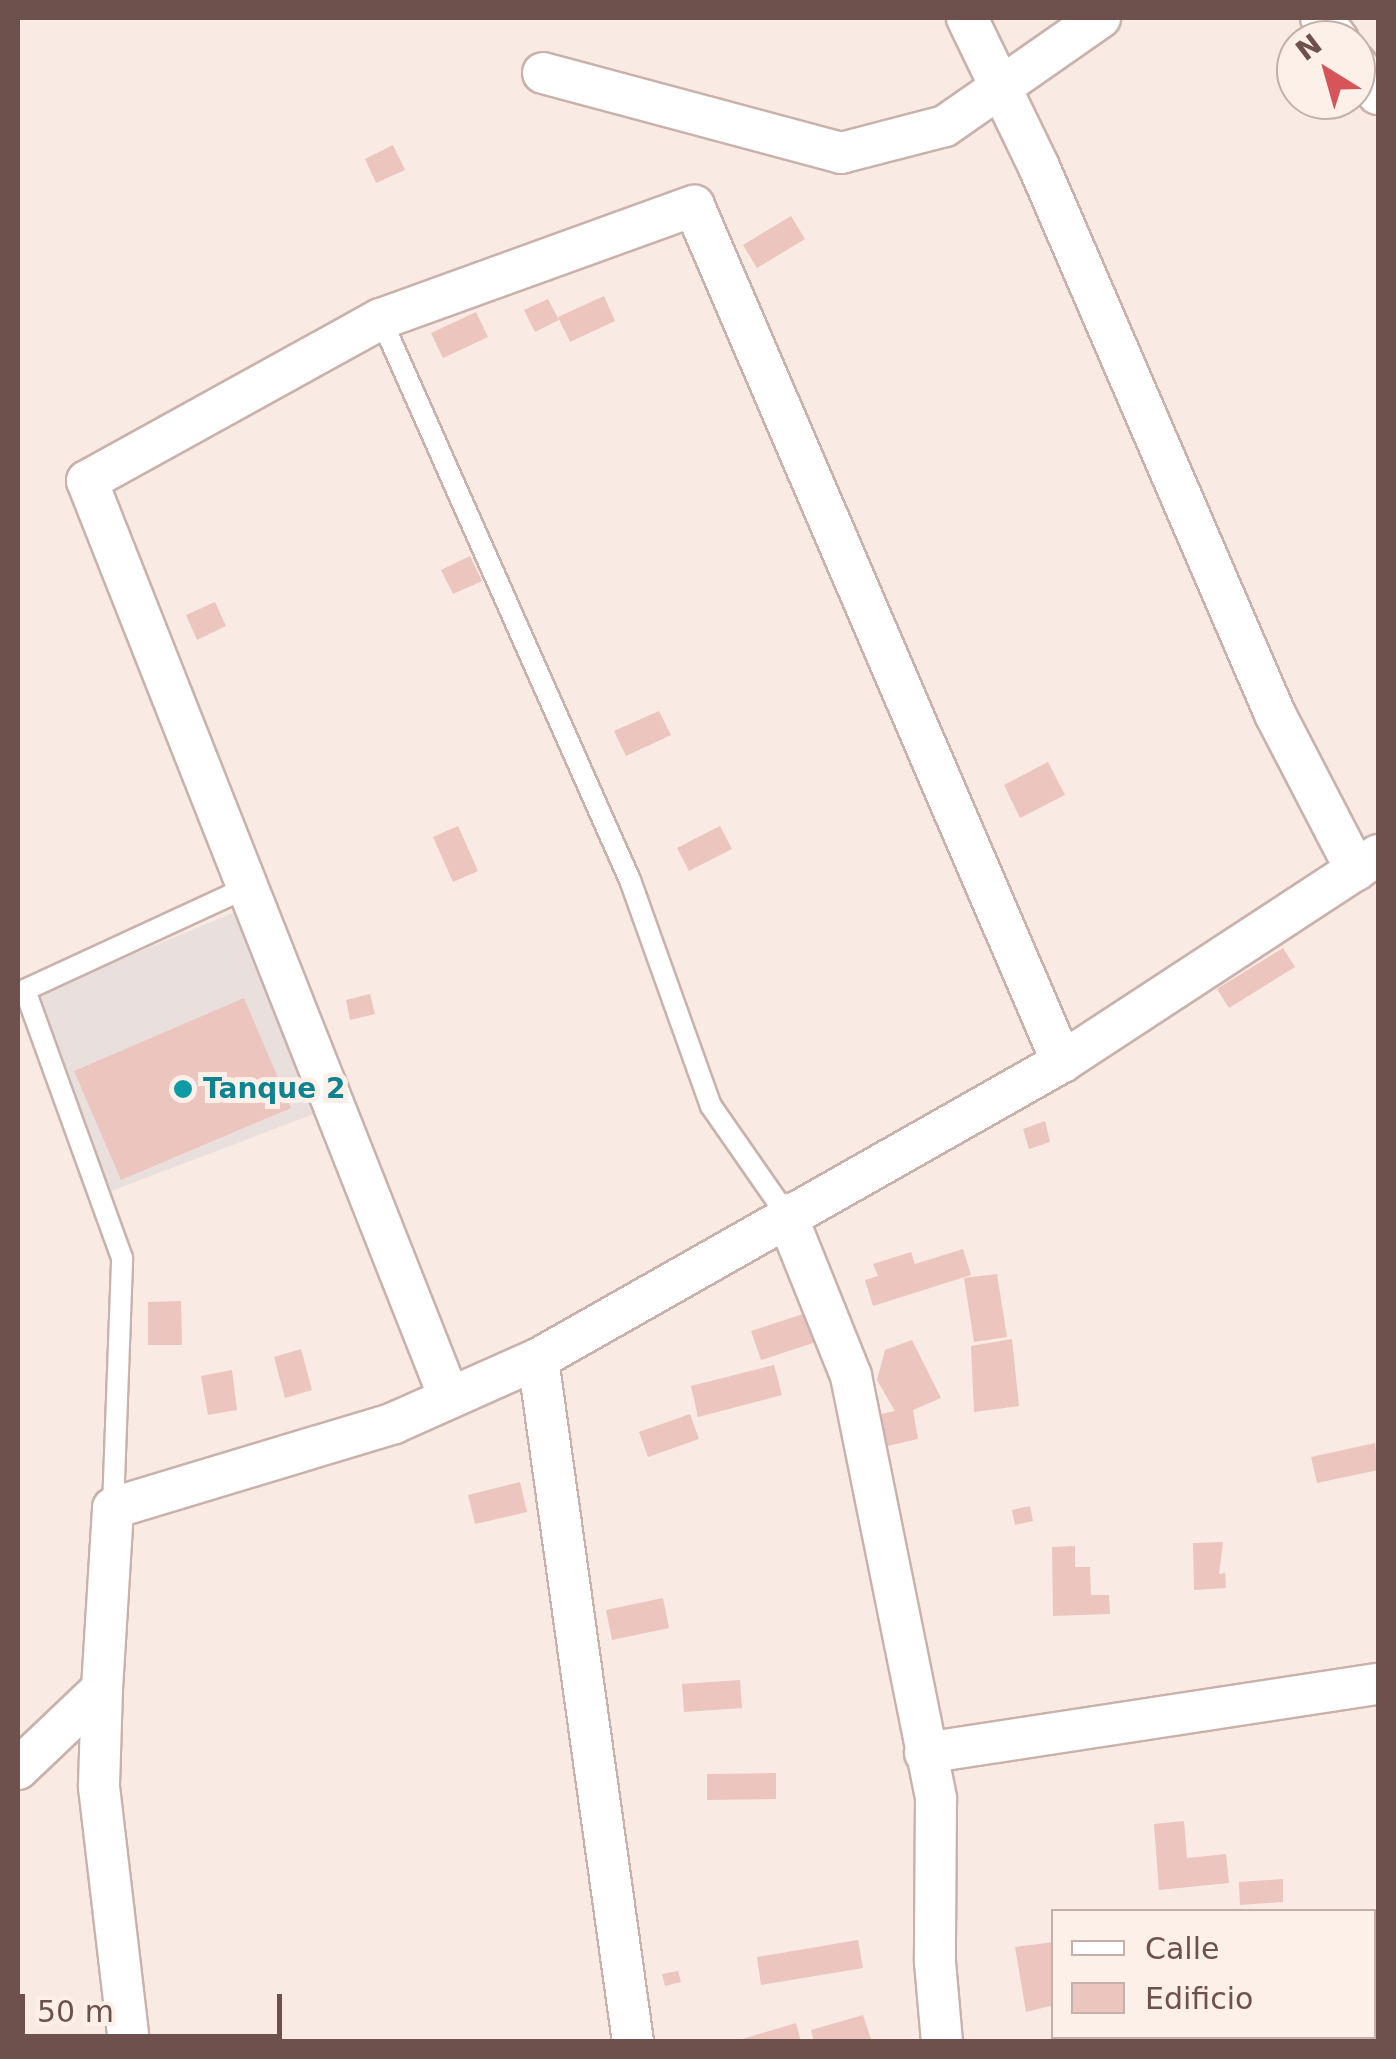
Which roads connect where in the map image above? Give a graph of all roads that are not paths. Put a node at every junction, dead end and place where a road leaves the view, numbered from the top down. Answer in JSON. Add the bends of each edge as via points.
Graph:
{"nodes":[{"id":1,"x":967,"y":18,"type":"edge"},
{"id":2,"x":1100,"y":18,"type":"edge"},
{"id":3,"x":543,"y":74,"type":"dead end"},
{"id":4,"x":1002,"y":86,"type":"junction"},
{"id":5,"x":381,"y":319,"type":"junction"},
{"id":6,"x":1367,"y":862,"type":"edge"},
{"id":7,"x":248,"y":887,"type":"junction"},
{"id":8,"x":1062,"y":1062,"type":"junction"},
{"id":9,"x":786,"y":1214,"type":"junction"},
{"id":10,"x":538,"y":1359,"type":"junction"},
{"id":11,"x":449,"y":1397,"type":"junction"},
{"id":12,"x":113,"y":1508,"type":"junction"},
{"id":13,"x":1378,"y":1684,"type":"edge"},
{"id":14,"x":102,"y":1690,"type":"junction"},
{"id":15,"x":925,"y":1753,"type":"junction"},
{"id":16,"x":18,"y":1769,"type":"edge"},
{"id":17,"x":129,"y":2042,"type":"edge"},
{"id":18,"x":633,"y":2042,"type":"edge"},
{"id":19,"x":942,"y":2042,"type":"edge"}],
"edges":[{"from":1,"to":4,"type":"street"},
{"from":2,"to":4,"type":"street"},
{"from":3,"to":4,"type":"street","via":[[841,153],[945,126]]},
{"from":4,"to":6,"type":"street","via":[[1276,714]]},
{"from":5,"to":7,"type":"street","via":[[88,481]]},
{"from":5,"to":8,"type":"street","via":[[694,206]]},
{"from":5,"to":9,"type":"lane","via":[[630,880],[711,1106]]},
{"from":6,"to":8,"type":"street"},
{"from":7,"to":11,"type":"street"},
{"from":7,"to":12,"type":"lane","via":[[25,990],[122,1258]]},
{"from":8,"to":9,"type":"street"},
{"from":9,"to":10,"type":"street"},
{"from":9,"to":15,"type":"street","via":[[852,1376]]},
{"from":10,"to":11,"type":"street"},
{"from":10,"to":18,"type":"street"},
{"from":11,"to":12,"type":"street","via":[[394,1424]]},
{"from":12,"to":14,"type":"street"},
{"from":13,"to":15,"type":"street"},
{"from":14,"to":16,"type":"street"},
{"from":14,"to":17,"type":"street","via":[[98,1788]]},
{"from":15,"to":19,"type":"street","via":[[936,1798],[934,1962]]}]}
